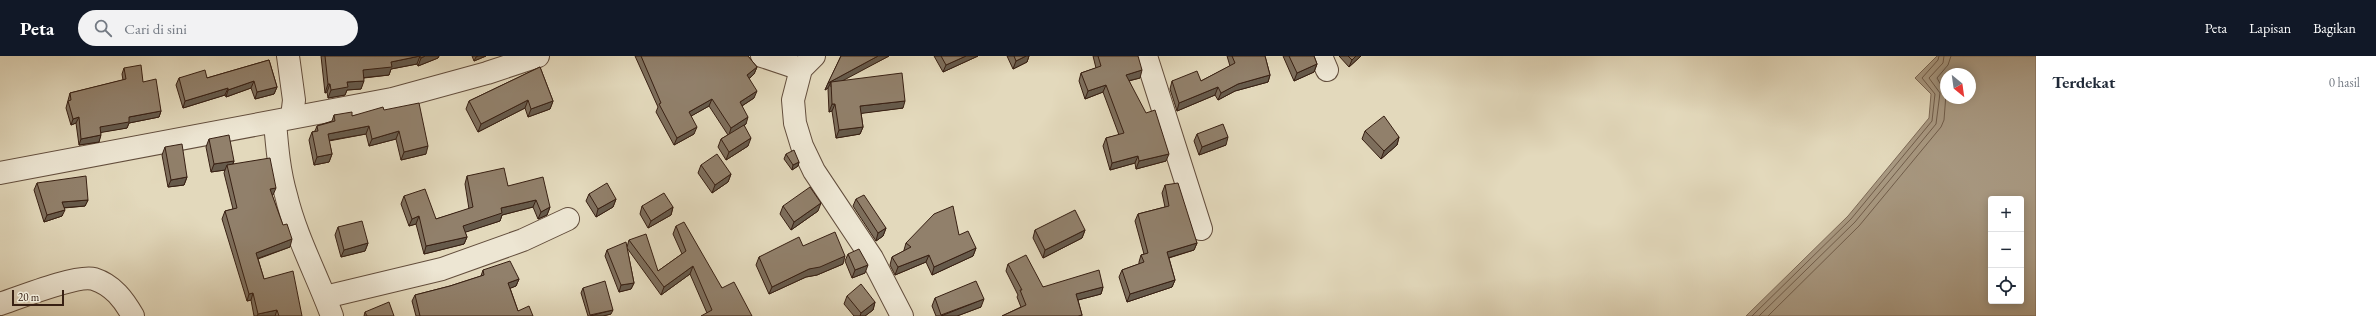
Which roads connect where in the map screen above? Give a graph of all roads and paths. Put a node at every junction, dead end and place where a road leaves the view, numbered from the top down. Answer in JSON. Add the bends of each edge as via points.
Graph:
{"nodes":[{"id":1,"x":288,"y":56,"type":"edge"},
{"id":2,"x":538,"y":56,"type":"edge"},
{"id":3,"x":762,"y":56,"type":"edge"},
{"id":4,"x":1146,"y":56,"type":"edge"},
{"id":5,"x":807,"y":62,"type":"edge"},
{"id":6,"x":284,"y":119,"type":"junction"},
{"id":7,"x":0,"y":173,"type":"edge"},
{"id":8,"x":568,"y":219,"type":"dead end"},
{"id":9,"x":1201,"y":229,"type":"dead end"},
{"id":10,"x":0,"y":304,"type":"edge"},
{"id":11,"x":328,"y":306,"type":"edge"},
{"id":12,"x":133,"y":316,"type":"edge"},
{"id":13,"x":902,"y":316,"type":"edge"}],
"edges":[{"from":1,"to":6,"type":"street","via":[[294,100]]},
{"from":2,"to":6,"type":"street","via":[[413,94]]},
{"from":3,"to":5,"type":"street"},
{"from":4,"to":9,"type":"street"},
{"from":5,"to":13,"type":"street","via":[[794,100],[795,123],[802,146],[814,171],[872,258]]},
{"from":6,"to":7,"type":"street"},
{"from":6,"to":11,"type":"street","via":[[277,147],[285,194]]},
{"from":8,"to":11,"type":"street","via":[[523,240]]},
{"from":10,"to":12,"type":"street","via":[[66,283],[92,278],[107,285],[124,301]]}]}
